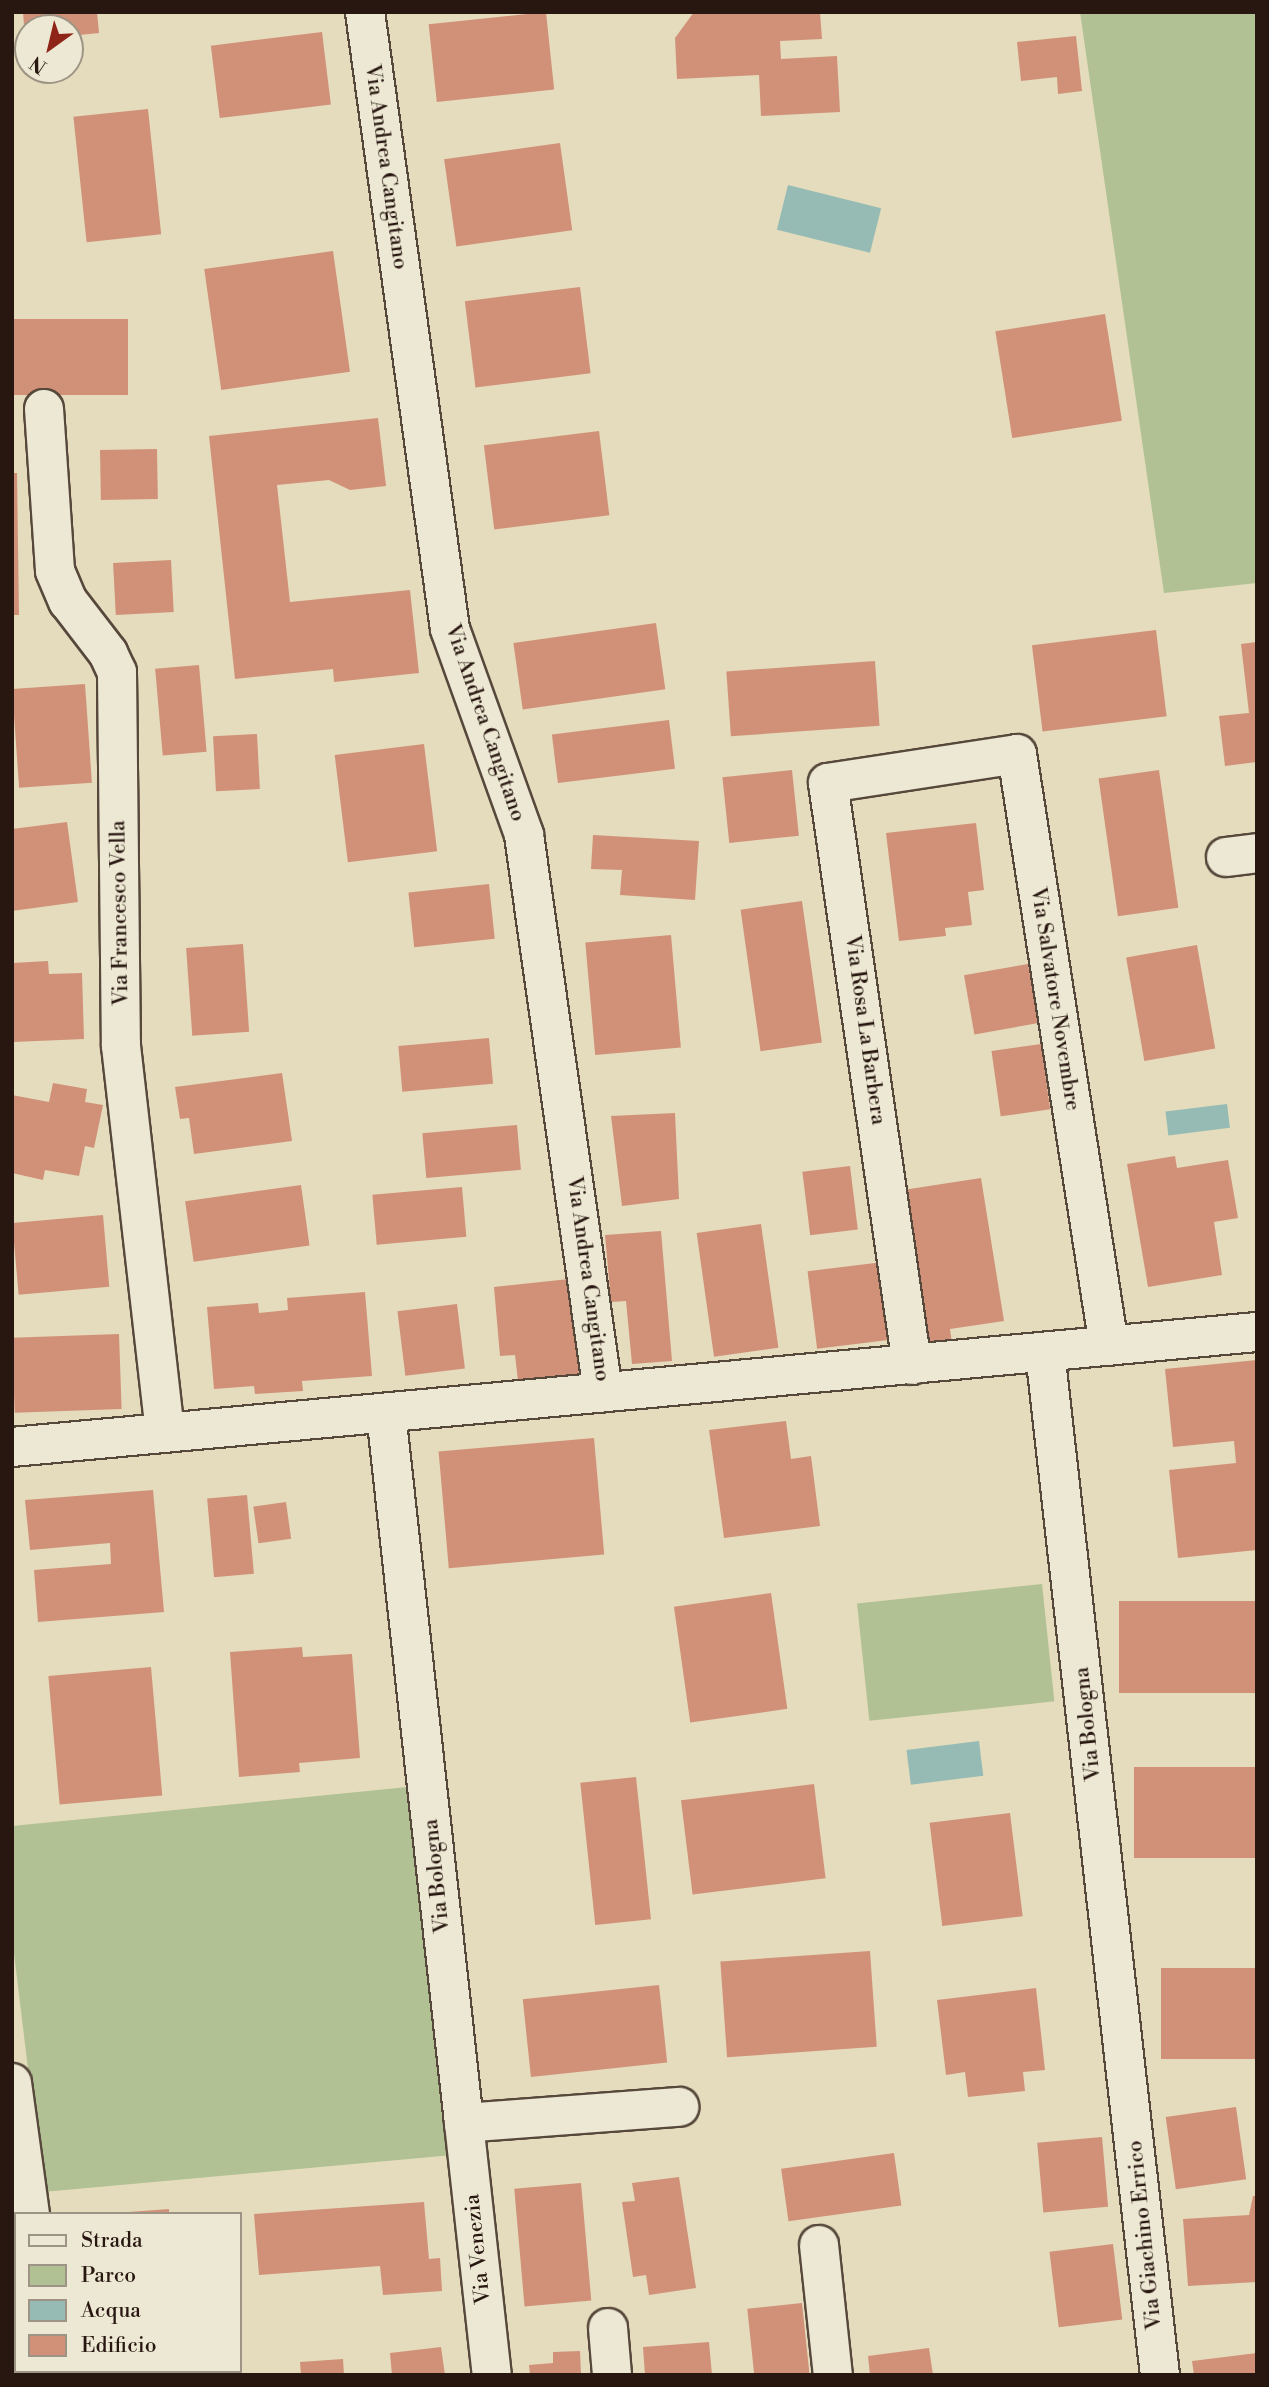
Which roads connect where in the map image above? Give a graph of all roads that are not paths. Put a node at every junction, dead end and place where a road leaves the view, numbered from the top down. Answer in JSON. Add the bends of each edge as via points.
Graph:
{"nodes":[{"id":1,"x":365,"y":12,"type":"edge"},
{"id":2,"x":44,"y":409,"type":"dead end"},
{"id":3,"x":915,"y":769,"type":"joint"},
{"id":4,"x":1257,"y":1332,"type":"edge"},
{"id":5,"x":1109,"y":1346,"type":"junction"},
{"id":6,"x":1045,"y":1352,"type":"junction"},
{"id":7,"x":912,"y":1365,"type":"junction"},
{"id":8,"x":603,"y":1392,"type":"junction"},
{"id":9,"x":386,"y":1413,"type":"junction"},
{"id":10,"x":164,"y":1433,"type":"junction"},
{"id":11,"x":12,"y":1447,"type":"edge"},
{"id":12,"x":12,"y":2083,"type":"edge"},
{"id":13,"x":1130,"y":2095,"type":"joint"},
{"id":14,"x":679,"y":2106,"type":"dead end"},
{"id":15,"x":464,"y":2123,"type":"junction"},
{"id":16,"x":30,"y":2212,"type":"edge"},
{"id":17,"x":819,"y":2245,"type":"dead end"},
{"id":18,"x":608,"y":2328,"type":"dead end"},
{"id":19,"x":492,"y":2375,"type":"edge"},
{"id":20,"x":612,"y":2375,"type":"edge"},
{"id":21,"x":833,"y":2375,"type":"edge"},
{"id":22,"x":1160,"y":2375,"type":"edge"}],
"edges":[{"from":1,"to":8,"type":"street","name":"Via Andrea Cangitano","via":[[450,629],[524,835]]},
{"from":2,"to":10,"type":"street","name":"Via Francesco Vella","via":[[55,571],[68,601],[117,672],[121,1046]]},
{"from":3,"to":5,"type":"street","name":"Via Salvatore Novembre","via":[[1017,754]]},
{"from":3,"to":7,"type":"street","name":"Via Rosa La Barbera","via":[[828,783]]},
{"from":4,"to":5,"type":"street"},
{"from":5,"to":6,"type":"street"},
{"from":6,"to":7,"type":"street"},
{"from":6,"to":13,"type":"street","name":"Via Bologna"},
{"from":7,"to":8,"type":"street"},
{"from":8,"to":9,"type":"street"},
{"from":9,"to":10,"type":"street"},
{"from":9,"to":15,"type":"street","name":"Via Bologna"},
{"from":10,"to":11,"type":"street"},
{"from":12,"to":16,"type":"street"},
{"from":13,"to":22,"type":"street","name":"Via Giachino Errico"},
{"from":14,"to":15,"type":"street"},
{"from":15,"to":19,"type":"street","name":"Via Venezia"},
{"from":17,"to":21,"type":"street"},
{"from":18,"to":20,"type":"street"}]}
